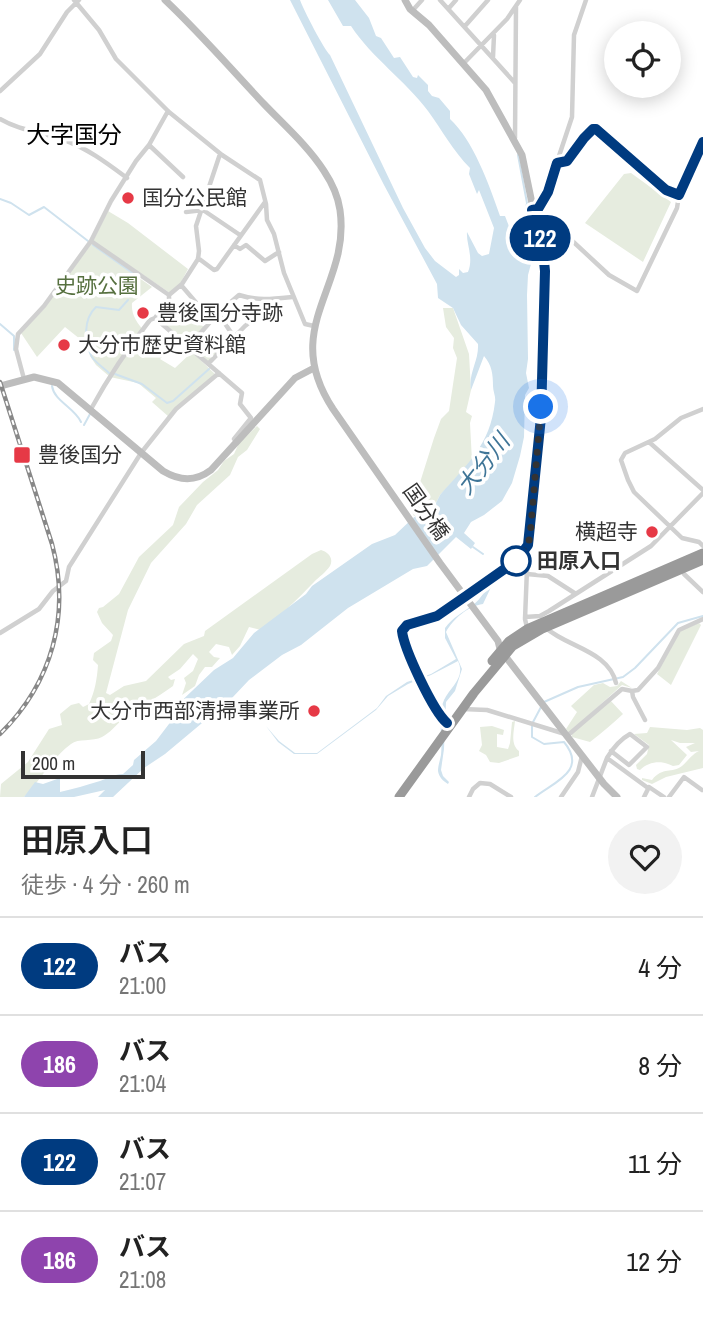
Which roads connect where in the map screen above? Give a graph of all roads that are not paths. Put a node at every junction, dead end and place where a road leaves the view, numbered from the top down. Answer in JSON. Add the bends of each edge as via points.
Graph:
{"nodes":[{"id":1,"x":165,"y":0,"type":"edge"},
{"id":2,"x":405,"y":0,"type":"edge"},
{"id":3,"x":422,"y":0,"type":"edge"},
{"id":4,"x":440,"y":0,"type":"edge"},
{"id":5,"x":456,"y":0,"type":"edge"},
{"id":6,"x":488,"y":0,"type":"edge"},
{"id":7,"x":511,"y":0,"type":"edge"},
{"id":8,"x":586,"y":0,"type":"edge"},
{"id":9,"x":76,"y":1,"type":"edge"},
{"id":10,"x":518,"y":4,"type":"edge"},
{"id":11,"x":449,"y":8,"type":"junction"},
{"id":12,"x":412,"y":11,"type":"junction"},
{"id":13,"x":465,"y":26,"type":"junction"},
{"id":14,"x":494,"y":34,"type":"junction"},
{"id":15,"x":482,"y":47,"type":"junction"},
{"id":16,"x":493,"y":58,"type":"junction"},
{"id":17,"x":463,"y":64,"type":"junction"},
{"id":18,"x":516,"y":84,"type":"junction"},
{"id":19,"x":0,"y":91,"type":"edge"},
{"id":20,"x":168,"y":111,"type":"junction"},
{"id":21,"x":0,"y":119,"type":"edge"},
{"id":22,"x":515,"y":138,"type":"junction"},
{"id":23,"x":703,"y":142,"type":"edge"},
{"id":24,"x":149,"y":145,"type":"junction"},
{"id":25,"x":220,"y":153,"type":"junction"},
{"id":26,"x":557,"y":163,"type":"junction"},
{"id":27,"x":183,"y":177,"type":"dead end"},
{"id":28,"x":127,"y":178,"type":"junction"},
{"id":29,"x":679,"y":195,"type":"junction"},
{"id":30,"x":266,"y":201,"type":"junction"},
{"id":31,"x":535,"y":209,"type":"junction"},
{"id":32,"x":203,"y":210,"type":"junction"},
{"id":33,"x":186,"y":212,"type":"dead end"},
{"id":34,"x":240,"y":235,"type":"junction"},
{"id":35,"x":91,"y":241,"type":"junction"},
{"id":36,"x":234,"y":245,"type":"junction"},
{"id":37,"x":279,"y":252,"type":"junction"},
{"id":38,"x":198,"y":258,"type":"junction"},
{"id":39,"x":181,"y":285,"type":"junction"},
{"id":40,"x":169,"y":295,"type":"junction"},
{"id":41,"x":292,"y":297,"type":"dead end"},
{"id":42,"x":268,"y":300,"type":"junction"},
{"id":43,"x":218,"y":313,"type":"junction"},
{"id":44,"x":155,"y":318,"type":"junction"},
{"id":45,"x":211,"y":320,"type":"junction"},
{"id":46,"x":314,"y":326,"type":"junction"},
{"id":47,"x":234,"y":337,"type":"junction"},
{"id":48,"x":218,"y":353,"type":"junction"},
{"id":49,"x":208,"y":364,"type":"junction"},
{"id":50,"x":314,"y":368,"type":"junction"},
{"id":51,"x":219,"y":373,"type":"junction"},
{"id":52,"x":24,"y":379,"type":"junction"},
{"id":53,"x":0,"y":386,"type":"edge"},
{"id":54,"x":91,"y":409,"type":"junction"},
{"id":55,"x":703,"y":410,"type":"edge"},
{"id":56,"x":649,"y":442,"type":"junction"},
{"id":57,"x":237,"y":443,"type":"junction"},
{"id":58,"x":141,"y":453,"type":"junction"},
{"id":59,"x":703,"y":491,"type":"edge"},
{"id":60,"x":671,"y":526,"type":"junction"},
{"id":61,"x":703,"y":547,"type":"edge"},
{"id":62,"x":521,"y":556,"type":"junction"},
{"id":63,"x":703,"y":560,"type":"edge"},
{"id":64,"x":527,"y":574,"type":"junction"},
{"id":65,"x":684,"y":574,"type":"dead end"},
{"id":66,"x":703,"y":593,"type":"edge"},
{"id":67,"x":576,"y":594,"type":"junction"},
{"id":68,"x":469,"y":605,"type":"junction"},
{"id":69,"x":525,"y":617,"type":"junction"},
{"id":70,"x":703,"y":619,"type":"edge"},
{"id":71,"x":545,"y":627,"type":"junction"},
{"id":72,"x":527,"y":628,"type":"junction"},
{"id":73,"x":0,"y":633,"type":"edge"},
{"id":74,"x":502,"y":652,"type":"junction"},
{"id":75,"x":616,"y":683,"type":"dead end"},
{"id":76,"x":632,"y":691,"type":"junction"},
{"id":77,"x":462,"y":709,"type":"junction"},
{"id":78,"x":645,"y":720,"type":"dead end"},
{"id":79,"x":447,"y":723,"type":"junction"},
{"id":80,"x":566,"y":735,"type":"junction"},
{"id":81,"x":611,"y":751,"type":"junction"},
{"id":82,"x":582,"y":755,"type":"junction"},
{"id":83,"x":607,"y":758,"type":"junction"},
{"id":84,"x":415,"y":776,"type":"junction"},
{"id":85,"x":600,"y":779,"type":"junction"},
{"id":86,"x":648,"y":788,"type":"junction"},
{"id":87,"x":702,"y":789,"type":"edge"},
{"id":88,"x":470,"y":794,"type":"edge"},
{"id":89,"x":399,"y":797,"type":"edge"},
{"id":90,"x":511,"y":797,"type":"edge"},
{"id":91,"x":561,"y":797,"type":"edge"},
{"id":92,"x":592,"y":797,"type":"edge"},
{"id":93,"x":617,"y":797,"type":"edge"},
{"id":94,"x":644,"y":797,"type":"edge"},
{"id":95,"x":667,"y":797,"type":"edge"},
{"id":96,"x":701,"y":797,"type":"edge"}],
"edges":[{"from":1,"to":46,"type":"street","via":[[309,152],[331,183],[340,209],[340,240]]},
{"from":2,"to":12,"type":"street"},
{"from":3,"to":12,"type":"street"},
{"from":4,"to":11,"type":"street"},
{"from":5,"to":11,"type":"street"},
{"from":6,"to":13,"type":"street"},
{"from":7,"to":10,"type":"street"},
{"from":8,"to":26,"type":"street","via":[[574,35],[572,117]]},
{"from":9,"to":19,"type":"street","via":[[40,54]]},
{"from":9,"to":20,"type":"street","via":[[116,59]]},
{"from":10,"to":14,"type":"street"},
{"from":10,"to":18,"type":"street"},
{"from":11,"to":13,"type":"street"},
{"from":12,"to":17,"type":"street"},
{"from":13,"to":15,"type":"street"},
{"from":14,"to":15,"type":"street"},
{"from":14,"to":16,"type":"street"},
{"from":15,"to":16,"type":"street"},
{"from":15,"to":17,"type":"street"},
{"from":16,"to":18,"type":"street"},
{"from":17,"to":22,"type":"street","via":[[486,90]]},
{"from":18,"to":22,"type":"street"},
{"from":20,"to":24,"type":"street"},
{"from":20,"to":25,"type":"street"},
{"from":21,"to":28,"type":"street","via":[[74,144]]},
{"from":22,"to":31,"type":"street"},
{"from":23,"to":29,"type":"street"},
{"from":24,"to":27,"type":"street"},
{"from":24,"to":28,"type":"street"},
{"from":25,"to":30,"type":"street","via":[[258,178]]},
{"from":25,"to":32,"type":"street"},
{"from":26,"to":29,"type":"street","via":[[567,161],[596,129],[666,190]]},
{"from":26,"to":31,"type":"street","via":[[548,192]]},
{"from":28,"to":35,"type":"street"},
{"from":29,"to":31,"type":"street","via":[[637,291],[609,275]]},
{"from":30,"to":34,"type":"street"},
{"from":30,"to":37,"type":"street","via":[[267,220]]},
{"from":31,"to":62,"type":"street","via":[[545,262],[541,407],[530,537]]},
{"from":32,"to":33,"type":"street"},
{"from":32,"to":34,"type":"street"},
{"from":32,"to":38,"type":"street","via":[[196,227]]},
{"from":34,"to":36,"type":"street"},
{"from":35,"to":40,"type":"street"},
{"from":35,"to":52,"type":"street","via":[[16,336]]},
{"from":36,"to":37,"type":"street","via":[[246,246],[265,261]]},
{"from":36,"to":38,"type":"street","via":[[215,270]]},
{"from":37,"to":46,"type":"street","via":[[302,319]]},
{"from":38,"to":39,"type":"street"},
{"from":39,"to":40,"type":"street"},
{"from":39,"to":45,"type":"street"},
{"from":40,"to":44,"type":"street"},
{"from":41,"to":42,"type":"street"},
{"from":42,"to":43,"type":"street","via":[[240,295]]},
{"from":42,"to":47,"type":"street","via":[[267,309]]},
{"from":43,"to":45,"type":"street"},
{"from":43,"to":47,"type":"street"},
{"from":44,"to":49,"type":"street"},
{"from":44,"to":54,"type":"street","via":[[127,351]]},
{"from":45,"to":48,"type":"street","via":[[197,337]]},
{"from":46,"to":50,"type":"street"},
{"from":47,"to":48,"type":"street"},
{"from":48,"to":49,"type":"street"},
{"from":49,"to":51,"type":"street"},
{"from":50,"to":57,"type":"street","via":[[295,378]]},
{"from":50,"to":68,"type":"street","name":"国分橋","via":[[326,397]]},
{"from":51,"to":57,"type":"street","via":[[242,393],[240,403],[250,417],[234,439]]},
{"from":51,"to":58,"type":"street","via":[[176,409]]},
{"from":52,"to":53,"type":"street"},
{"from":52,"to":54,"type":"street","via":[[55,381]]},
{"from":54,"to":58,"type":"street"},
{"from":55,"to":56,"type":"street","via":[[681,418]]},
{"from":56,"to":59,"type":"street"},
{"from":56,"to":60,"type":"street","via":[[623,455],[623,469],[633,490]]},
{"from":57,"to":58,"type":"street","via":[[208,473],[188,480],[167,474]]},
{"from":58,"to":73,"type":"street","via":[[69,567],[66,581],[35,613]]},
{"from":59,"to":60,"type":"street"},
{"from":60,"to":61,"type":"street","via":[[684,539]]},
{"from":60,"to":67,"type":"street","via":[[648,549]]},
{"from":61,"to":72,"type":"highway"},
{"from":62,"to":64,"type":"street"},
{"from":62,"to":68,"type":"street","via":[[483,584]]},
{"from":63,"to":71,"type":"highway"},
{"from":64,"to":67,"type":"street","via":[[548,576]]},
{"from":64,"to":69,"type":"street"},
{"from":65,"to":66,"type":"street"},
{"from":67,"to":69,"type":"street","via":[[544,614]]},
{"from":68,"to":74,"type":"street","name":"国分橋"},
{"from":68,"to":79,"type":"street","via":[[407,625],[401,632],[420,679]]},
{"from":69,"to":72,"type":"street"},
{"from":70,"to":76,"type":"street","via":[[679,629],[655,673]]},
{"from":71,"to":74,"type":"highway"},
{"from":71,"to":75,"type":"street","via":[[588,651],[613,672]]},
{"from":72,"to":74,"type":"highway"},
{"from":74,"to":77,"type":"highway"},
{"from":74,"to":79,"type":"highway"},
{"from":74,"to":80,"type":"street","name":"国分橋"},
{"from":76,"to":78,"type":"street"},
{"from":76,"to":80,"type":"street","via":[[619,691]]},
{"from":77,"to":80,"type":"street","via":[[486,710]]},
{"from":77,"to":84,"type":"highway"},
{"from":79,"to":84,"type":"highway"},
{"from":80,"to":82,"type":"street","name":"国分橋"},
{"from":81,"to":81,"type":"street","via":[[629,765],[647,747],[630,734]]},
{"from":81,"to":83,"type":"street"},
{"from":82,"to":85,"type":"street","name":"国分橋"},
{"from":82,"to":91,"type":"street","via":[[578,772]]},
{"from":83,"to":85,"type":"street"},
{"from":83,"to":86,"type":"street"},
{"from":84,"to":89,"type":"highway"},
{"from":85,"to":92,"type":"street"},
{"from":85,"to":93,"type":"street","name":"国分橋"},
{"from":86,"to":94,"type":"street"},
{"from":86,"to":95,"type":"street"},
{"from":87,"to":95,"type":"street","via":[[684,778]]},
{"from":87,"to":96,"type":"street"},
{"from":88,"to":90,"type":"street","via":[[478,784],[488,784]]}]}
